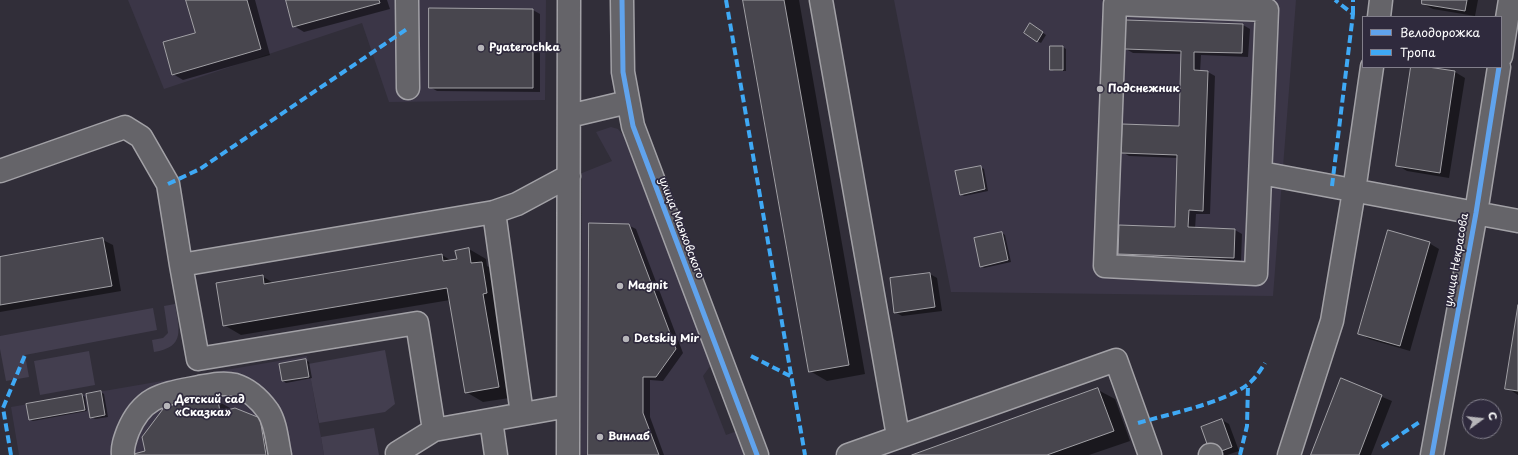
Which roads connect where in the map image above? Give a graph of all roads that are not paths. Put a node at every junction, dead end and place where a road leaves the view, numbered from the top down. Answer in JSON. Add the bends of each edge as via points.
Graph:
{"nodes":[{"id":1,"x":407,"y":0,"type":"edge"},
{"id":2,"x":569,"y":0,"type":"edge"},
{"id":3,"x":622,"y":0,"type":"edge"},
{"id":4,"x":821,"y":0,"type":"edge"},
{"id":5,"x":1382,"y":0,"type":"edge"},
{"id":6,"x":1510,"y":0,"type":"edge"},
{"id":7,"x":1379,"y":16,"type":"edge"},
{"id":8,"x":1502,"y":50,"type":"edge"},
{"id":9,"x":1502,"y":67,"type":"edge"},
{"id":10,"x":1372,"y":68,"type":"edge"},
{"id":11,"x":1500,"y":68,"type":"edge"},
{"id":12,"x":1518,"y":70,"type":"edge"},
{"id":13,"x":408,"y":88,"type":"dead end"},
{"id":14,"x":628,"y":102,"type":"junction"},
{"id":15,"x":569,"y":116,"type":"junction"},
{"id":16,"x":0,"y":171,"type":"edge"},
{"id":17,"x":1261,"y":173,"type":"junction"},
{"id":18,"x":569,"y":176,"type":"junction"},
{"id":19,"x":1354,"y":191,"type":"junction"},
{"id":20,"x":494,"y":212,"type":"junction"},
{"id":21,"x":1476,"y":213,"type":"junction"},
{"id":22,"x":1518,"y":221,"type":"edge"},
{"id":23,"x":182,"y":265,"type":"junction"},
{"id":24,"x":211,"y":357,"type":"junction"},
{"id":25,"x":216,"y":384,"type":"junction"},
{"id":26,"x":568,"y":406,"type":"junction"},
{"id":27,"x":522,"y":414,"type":"junction"},
{"id":28,"x":491,"y":420,"type":"junction"},
{"id":29,"x":434,"y":430,"type":"junction"},
{"id":30,"x":898,"y":436,"type":"junction"},
{"id":31,"x":123,"y":455,"type":"edge"},
{"id":32,"x":280,"y":455,"type":"edge"},
{"id":33,"x":398,"y":455,"type":"edge"},
{"id":34,"x":496,"y":455,"type":"edge"},
{"id":35,"x":568,"y":455,"type":"edge"},
{"id":36,"x":757,"y":455,"type":"edge"},
{"id":37,"x":848,"y":455,"type":"edge"},
{"id":38,"x":1150,"y":455,"type":"edge"},
{"id":39,"x":1289,"y":455,"type":"edge"},
{"id":40,"x":1432,"y":455,"type":"edge"}],
"edges":[{"from":1,"to":13,"type":"street"},
{"from":2,"to":15,"type":"street"},
{"from":3,"to":14,"type":"street","name":"улица Маяковского","via":[[623,72]]},
{"from":4,"to":30,"type":"street"},
{"from":5,"to":7,"type":"street"},
{"from":6,"to":8,"type":"street"},
{"from":9,"to":12,"type":"street"},
{"from":10,"to":19,"type":"street"},
{"from":11,"to":21,"type":"street","name":"улица Некрасова"},
{"from":14,"to":15,"type":"street"},
{"from":14,"to":36,"type":"street","name":"улица Маяковского","via":[[644,159]]},
{"from":15,"to":18,"type":"street"},
{"from":16,"to":23,"type":"street","via":[[126,127],[141,137],[168,184]]},
{"from":17,"to":17,"type":"street","via":[[1256,274],[1105,266],[1115,4],[1268,10]]},
{"from":17,"to":19,"type":"street"},
{"from":18,"to":20,"type":"street","via":[[517,204]]},
{"from":18,"to":26,"type":"street"},
{"from":19,"to":21,"type":"street"},
{"from":19,"to":39,"type":"street","via":[[1332,321]]},
{"from":20,"to":23,"type":"street"},
{"from":20,"to":27,"type":"street"},
{"from":21,"to":22,"type":"street"},
{"from":21,"to":40,"type":"street","name":"улица Некрасова"},
{"from":23,"to":24,"type":"street","via":[[198,359]]},
{"from":24,"to":25,"type":"street"},
{"from":24,"to":29,"type":"street","via":[[417,323]]},
{"from":25,"to":31,"type":"street","via":[[163,394],[152,400],[136,415],[131,424],[124,443]]},
{"from":25,"to":32,"type":"street","via":[[242,388],[264,405],[273,421]]},
{"from":26,"to":27,"type":"street"},
{"from":26,"to":35,"type":"street"},
{"from":27,"to":28,"type":"street"},
{"from":28,"to":29,"type":"street"},
{"from":28,"to":34,"type":"street"},
{"from":29,"to":33,"type":"street","via":[[397,453]]},
{"from":30,"to":37,"type":"street"},
{"from":30,"to":38,"type":"street","via":[[1116,360]]}]}
